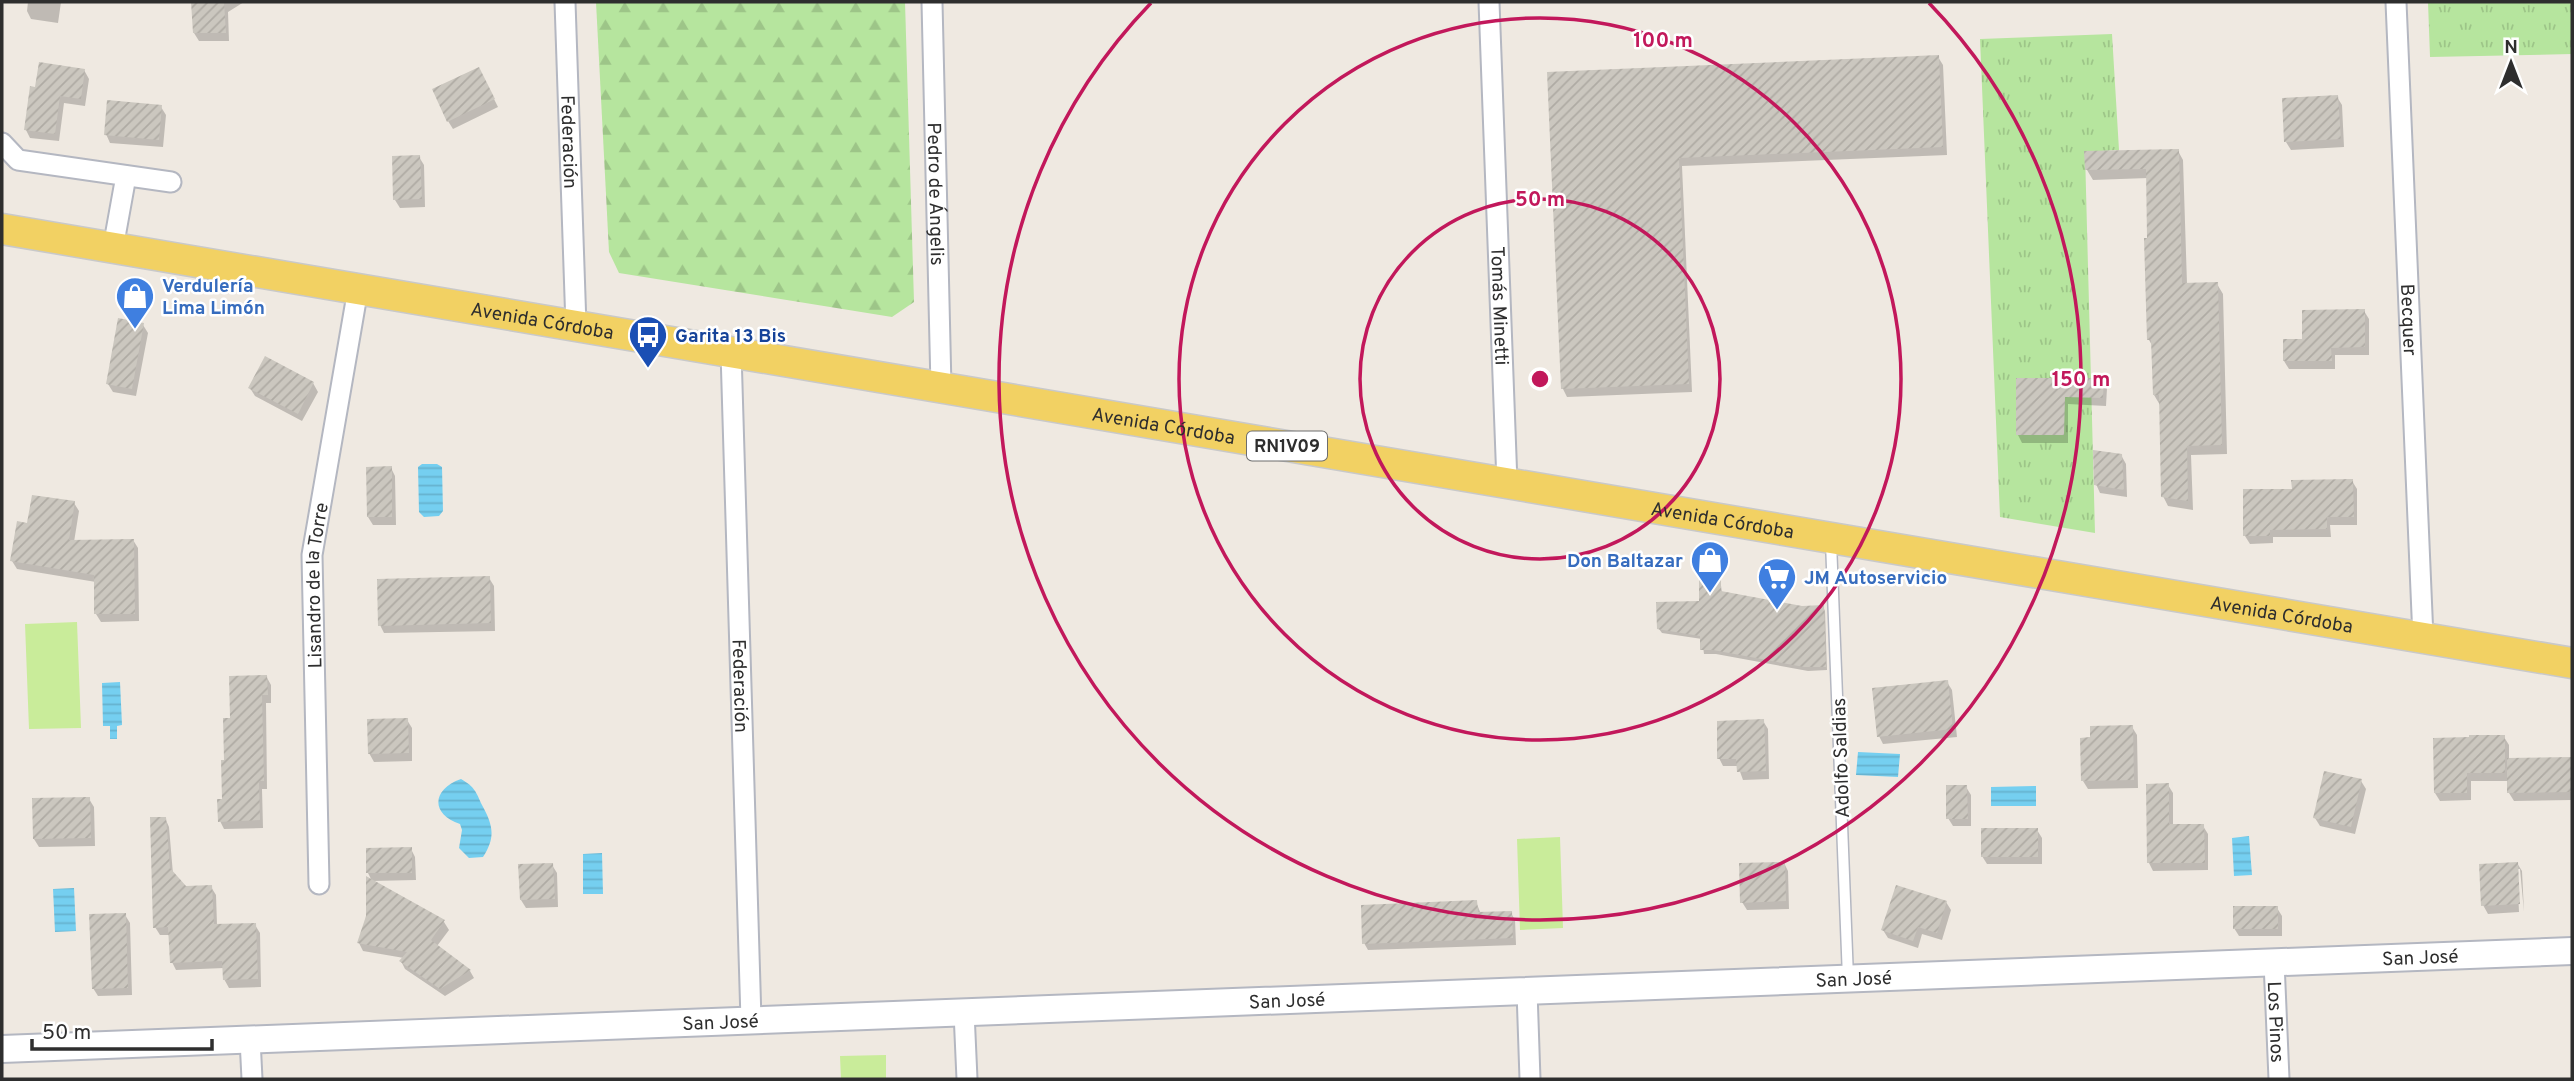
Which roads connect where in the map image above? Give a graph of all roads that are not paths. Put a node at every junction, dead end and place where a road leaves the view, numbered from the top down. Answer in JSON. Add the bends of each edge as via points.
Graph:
{"nodes":[{"id":1,"x":565,"y":2,"type":"edge"},
{"id":2,"x":932,"y":2,"type":"edge"},
{"id":3,"x":1489,"y":2,"type":"edge"},
{"id":4,"x":2396,"y":2,"type":"edge"},
{"id":5,"x":2,"y":143,"type":"edge"},
{"id":6,"x":126,"y":176,"type":"junction"},
{"id":7,"x":171,"y":182,"type":"dead end"},
{"id":8,"x":2,"y":231,"type":"edge"},
{"id":9,"x":113,"y":248,"type":"junction"},
{"id":10,"x":358,"y":289,"type":"junction"},
{"id":11,"x":576,"y":326,"type":"junction"},
{"id":12,"x":731,"y":352,"type":"junction"},
{"id":13,"x":941,"y":387,"type":"junction"},
{"id":14,"x":1507,"y":483,"type":"junction"},
{"id":15,"x":1831,"y":538,"type":"junction"},
{"id":16,"x":2423,"y":638,"type":"junction"},
{"id":17,"x":2572,"y":663,"type":"edge"},
{"id":18,"x":319,"y":884,"type":"dead end"},
{"id":19,"x":2572,"y":951,"type":"edge"},
{"id":20,"x":2274,"y":962,"type":"junction"},
{"id":21,"x":1848,"y":978,"type":"junction"},
{"id":22,"x":1527,"y":991,"type":"junction"},
{"id":23,"x":964,"y":1012,"type":"junction"},
{"id":24,"x":751,"y":1020,"type":"junction"},
{"id":25,"x":250,"y":1039,"type":"junction"},
{"id":26,"x":2,"y":1049,"type":"edge"},
{"id":27,"x":252,"y":1079,"type":"edge"},
{"id":28,"x":967,"y":1079,"type":"edge"},
{"id":29,"x":1531,"y":1079,"type":"edge"},
{"id":30,"x":2279,"y":1079,"type":"edge"}],
"edges":[{"from":1,"to":11,"type":"street","name":"Federación"},
{"from":2,"to":13,"type":"street","name":"Pedro de Ángelis"},
{"from":3,"to":14,"type":"street","name":"Tomás Minetti"},
{"from":4,"to":16,"type":"street","name":"Becquer"},
{"from":5,"to":6,"type":"street","via":[[18,160]]},
{"from":6,"to":7,"type":"street"},
{"from":6,"to":9,"type":"street"},
{"from":8,"to":9,"type":"main road","name":"Avenida Córdoba","number":"RN1V09"},
{"from":9,"to":10,"type":"main road","name":"Avenida Córdoba","number":"RN1V09"},
{"from":10,"to":11,"type":"main road","name":"Avenida Córdoba","number":"RN1V09"},
{"from":10,"to":18,"type":"street","name":"Lisandro de la Torre","via":[[312,555]]},
{"from":11,"to":12,"type":"main road","name":"Avenida Córdoba","number":"RN1V09"},
{"from":12,"to":13,"type":"main road","name":"Avenida Córdoba","number":"RN1V09"},
{"from":12,"to":24,"type":"street","name":"Federación"},
{"from":13,"to":14,"type":"main road","name":"Avenida Córdoba","number":"RN1V09"},
{"from":14,"to":15,"type":"main road","name":"Avenida Córdoba","number":"RN1V09"},
{"from":15,"to":16,"type":"main road","name":"Avenida Córdoba","number":"RN1V09"},
{"from":15,"to":21,"type":"lane","name":"Adolfo Saldias"},
{"from":16,"to":17,"type":"main road","name":"Avenida Córdoba","number":"RN1V09"},
{"from":19,"to":20,"type":"street","name":"San José"},
{"from":20,"to":21,"type":"street","name":"San José"},
{"from":20,"to":30,"type":"street","name":"Los Pinos"},
{"from":21,"to":22,"type":"street","name":"San José"},
{"from":22,"to":23,"type":"street","name":"San José"},
{"from":22,"to":29,"type":"street"},
{"from":23,"to":24,"type":"street","name":"San José"},
{"from":23,"to":28,"type":"street"},
{"from":24,"to":25,"type":"street","name":"San José"},
{"from":25,"to":26,"type":"street","name":"San José"},
{"from":25,"to":27,"type":"street"}]}
